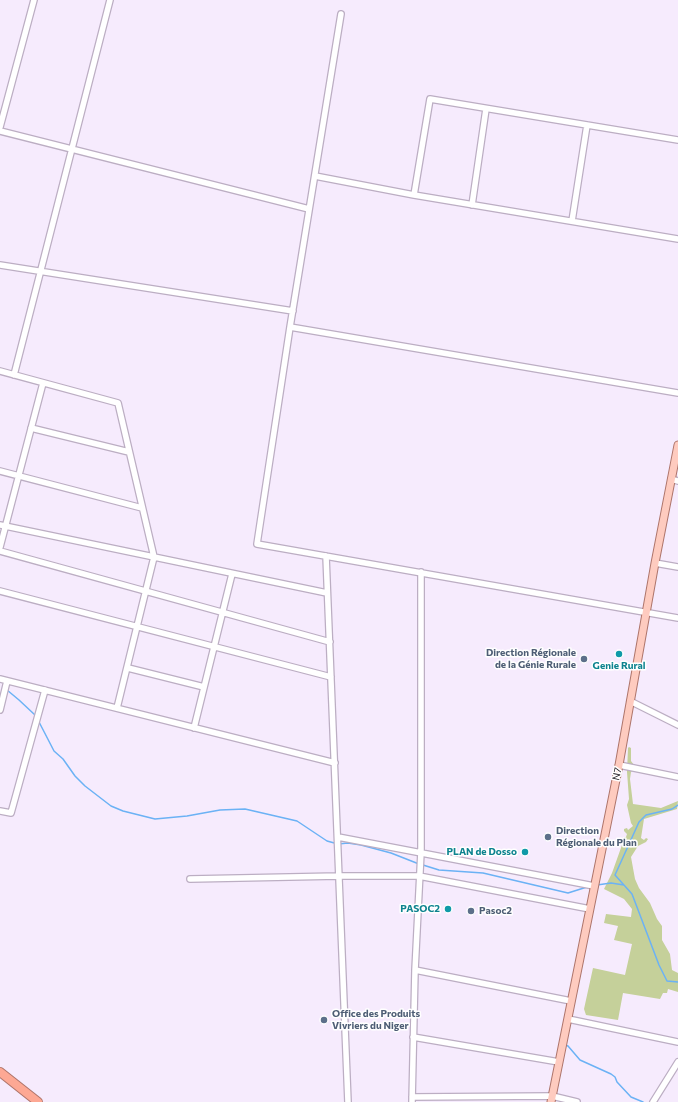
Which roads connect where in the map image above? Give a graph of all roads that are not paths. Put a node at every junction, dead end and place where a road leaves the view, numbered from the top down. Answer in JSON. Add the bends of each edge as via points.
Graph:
{"nodes":[{"id":1,"x":34,"y":0,"type":"edge"},
{"id":2,"x":110,"y":0,"type":"edge"},
{"id":3,"x":341,"y":14,"type":"dead end"},
{"id":4,"x":486,"y":109,"type":"junction"},
{"id":5,"x":587,"y":125,"type":"junction"},
{"id":6,"x":0,"y":127,"type":"edge"},
{"id":7,"x":0,"y":130,"type":"edge"},
{"id":8,"x":678,"y":140,"type":"edge"},
{"id":9,"x":72,"y":149,"type":"junction"},
{"id":10,"x":314,"y":176,"type":"junction"},
{"id":11,"x":414,"y":195,"type":"junction"},
{"id":12,"x":472,"y":205,"type":"junction"},
{"id":13,"x":309,"y":209,"type":"junction"},
{"id":14,"x":572,"y":221,"type":"junction"},
{"id":15,"x":678,"y":239,"type":"edge"},
{"id":16,"x":0,"y":265,"type":"edge"},
{"id":17,"x":41,"y":272,"type":"junction"},
{"id":18,"x":292,"y":311,"type":"junction"},
{"id":19,"x":290,"y":327,"type":"junction"},
{"id":20,"x":0,"y":371,"type":"edge"},
{"id":21,"x":14,"y":375,"type":"junction"},
{"id":22,"x":43,"y":383,"type":"junction"},
{"id":23,"x":678,"y":393,"type":"edge"},
{"id":24,"x":31,"y":428,"type":"junction"},
{"id":25,"x":678,"y":445,"type":"edge"},
{"id":26,"x":129,"y":452,"type":"junction"},
{"id":27,"x":0,"y":471,"type":"edge"},
{"id":28,"x":18,"y":476,"type":"junction"},
{"id":29,"x":675,"y":480,"type":"edge"},
{"id":30,"x":142,"y":508,"type":"junction"},
{"id":31,"x":3,"y":526,"type":"edge"},
{"id":32,"x":0,"y":547,"type":"edge"},
{"id":33,"x":0,"y":551,"type":"edge"},
{"id":34,"x":326,"y":556,"type":"junction"},
{"id":35,"x":154,"y":557,"type":"junction"},
{"id":36,"x":655,"y":563,"type":"junction"},
{"id":37,"x":678,"y":567,"type":"edge"},
{"id":38,"x":421,"y":572,"type":"junction"},
{"id":39,"x":232,"y":574,"type":"junction"},
{"id":40,"x":0,"y":591,"type":"edge"},
{"id":41,"x":146,"y":591,"type":"junction"},
{"id":42,"x":328,"y":594,"type":"junction"},
{"id":43,"x":223,"y":613,"type":"junction"},
{"id":44,"x":647,"y":613,"type":"junction"},
{"id":45,"x":678,"y":618,"type":"edge"},
{"id":46,"x":138,"y":627,"type":"junction"},
{"id":47,"x":330,"y":642,"type":"junction"},
{"id":48,"x":214,"y":647,"type":"junction"},
{"id":49,"x":128,"y":668,"type":"junction"},
{"id":50,"x":331,"y":677,"type":"junction"},
{"id":51,"x":0,"y":679,"type":"edge"},
{"id":52,"x":7,"y":681,"type":"junction"},
{"id":53,"x":204,"y":687,"type":"junction"},
{"id":54,"x":45,"y":690,"type":"junction"},
{"id":55,"x":630,"y":702,"type":"junction"},
{"id":56,"x":117,"y":708,"type":"junction"},
{"id":57,"x":0,"y":710,"type":"edge"},
{"id":58,"x":678,"y":725,"type":"edge"},
{"id":59,"x":194,"y":728,"type":"junction"},
{"id":60,"x":335,"y":763,"type":"junction"},
{"id":61,"x":619,"y":765,"type":"junction"},
{"id":62,"x":678,"y":777,"type":"edge"},
{"id":63,"x":0,"y":811,"type":"edge"},
{"id":64,"x":338,"y":837,"type":"junction"},
{"id":65,"x":421,"y":852,"type":"junction"},
{"id":66,"x":339,"y":876,"type":"junction"},
{"id":67,"x":420,"y":876,"type":"junction"},
{"id":68,"x":190,"y":879,"type":"dead end"},
{"id":69,"x":594,"y":886,"type":"junction"},
{"id":70,"x":590,"y":909,"type":"junction"},
{"id":71,"x":415,"y":970,"type":"junction"},
{"id":72,"x":572,"y":1000,"type":"junction"},
{"id":73,"x":568,"y":1019,"type":"junction"},
{"id":74,"x":413,"y":1037,"type":"junction"},
{"id":75,"x":678,"y":1042,"type":"edge"},
{"id":76,"x":559,"y":1062,"type":"junction"},
{"id":77,"x":678,"y":1062,"type":"edge"},
{"id":78,"x":0,"y":1072,"type":"edge"},
{"id":79,"x":412,"y":1099,"type":"edge"},
{"id":80,"x":552,"y":1099,"type":"edge"},
{"id":81,"x":38,"y":1102,"type":"edge"},
{"id":82,"x":348,"y":1102,"type":"edge"},
{"id":83,"x":577,"y":1102,"type":"edge"},
{"id":84,"x":653,"y":1102,"type":"edge"}],
"edges":[{"from":1,"to":6,"type":"street"},
{"from":2,"to":9,"type":"street"},
{"from":3,"to":10,"type":"street"},
{"from":4,"to":5,"type":"street"},
{"from":4,"to":11,"type":"street","via":[[430,99]]},
{"from":4,"to":12,"type":"street"},
{"from":5,"to":8,"type":"street"},
{"from":5,"to":14,"type":"street"},
{"from":7,"to":9,"type":"street"},
{"from":9,"to":13,"type":"street"},
{"from":9,"to":17,"type":"street"},
{"from":10,"to":11,"type":"street"},
{"from":10,"to":13,"type":"street"},
{"from":11,"to":12,"type":"street"},
{"from":12,"to":14,"type":"street"},
{"from":13,"to":18,"type":"street"},
{"from":14,"to":15,"type":"street"},
{"from":16,"to":17,"type":"street"},
{"from":17,"to":18,"type":"street"},
{"from":17,"to":21,"type":"street"},
{"from":18,"to":19,"type":"street"},
{"from":19,"to":23,"type":"street"},
{"from":19,"to":34,"type":"street","via":[[256,544]]},
{"from":20,"to":21,"type":"street"},
{"from":21,"to":22,"type":"street"},
{"from":22,"to":24,"type":"street"},
{"from":22,"to":26,"type":"street","via":[[118,403]]},
{"from":24,"to":26,"type":"street"},
{"from":24,"to":28,"type":"street"},
{"from":25,"to":29,"type":"main road","name":"N7"},
{"from":26,"to":30,"type":"street"},
{"from":27,"to":28,"type":"street"},
{"from":28,"to":30,"type":"street"},
{"from":28,"to":31,"type":"street"},
{"from":29,"to":36,"type":"main road","name":"N7"},
{"from":30,"to":35,"type":"street"},
{"from":31,"to":32,"type":"street"},
{"from":31,"to":35,"type":"street"},
{"from":33,"to":41,"type":"street"},
{"from":34,"to":38,"type":"street"},
{"from":34,"to":42,"type":"street"},
{"from":35,"to":39,"type":"street"},
{"from":35,"to":41,"type":"street"},
{"from":36,"to":37,"type":"street"},
{"from":36,"to":44,"type":"main road","name":"N7"},
{"from":38,"to":44,"type":"street"},
{"from":38,"to":65,"type":"street"},
{"from":39,"to":42,"type":"street"},
{"from":39,"to":43,"type":"street"},
{"from":40,"to":46,"type":"street"},
{"from":41,"to":43,"type":"street"},
{"from":41,"to":46,"type":"street"},
{"from":42,"to":47,"type":"street"},
{"from":43,"to":47,"type":"street"},
{"from":43,"to":48,"type":"street"},
{"from":44,"to":45,"type":"street"},
{"from":44,"to":55,"type":"main road","name":"N7"},
{"from":46,"to":48,"type":"street"},
{"from":46,"to":49,"type":"street"},
{"from":47,"to":50,"type":"street"},
{"from":48,"to":50,"type":"street"},
{"from":48,"to":53,"type":"street"},
{"from":49,"to":53,"type":"street"},
{"from":49,"to":56,"type":"street"},
{"from":50,"to":60,"type":"street"},
{"from":51,"to":52,"type":"street"},
{"from":52,"to":54,"type":"street"},
{"from":52,"to":57,"type":"street"},
{"from":53,"to":59,"type":"street"},
{"from":54,"to":56,"type":"street"},
{"from":54,"to":63,"type":"street","via":[[11,813]]},
{"from":55,"to":58,"type":"street"},
{"from":55,"to":61,"type":"main road","name":"N7"},
{"from":56,"to":59,"type":"street"},
{"from":59,"to":60,"type":"street"},
{"from":60,"to":64,"type":"street"},
{"from":61,"to":62,"type":"street"},
{"from":61,"to":69,"type":"main road","name":"N7"},
{"from":64,"to":65,"type":"street"},
{"from":64,"to":66,"type":"street"},
{"from":65,"to":67,"type":"street"},
{"from":65,"to":69,"type":"street"},
{"from":66,"to":67,"type":"street"},
{"from":66,"to":68,"type":"street"},
{"from":66,"to":82,"type":"street"},
{"from":67,"to":70,"type":"street"},
{"from":67,"to":71,"type":"street"},
{"from":69,"to":70,"type":"main road","name":"N7"},
{"from":70,"to":72,"type":"main road","name":"N7"},
{"from":71,"to":72,"type":"street"},
{"from":71,"to":74,"type":"street"},
{"from":72,"to":73,"type":"main road","name":"N7"},
{"from":73,"to":75,"type":"street"},
{"from":73,"to":76,"type":"main road","name":"N7"},
{"from":74,"to":76,"type":"street"},
{"from":74,"to":79,"type":"street"},
{"from":76,"to":80,"type":"main road","name":"N7"},
{"from":77,"to":84,"type":"street"},
{"from":78,"to":81,"type":"highway"},
{"from":79,"to":80,"type":"street"},
{"from":80,"to":83,"type":"street"}]}
